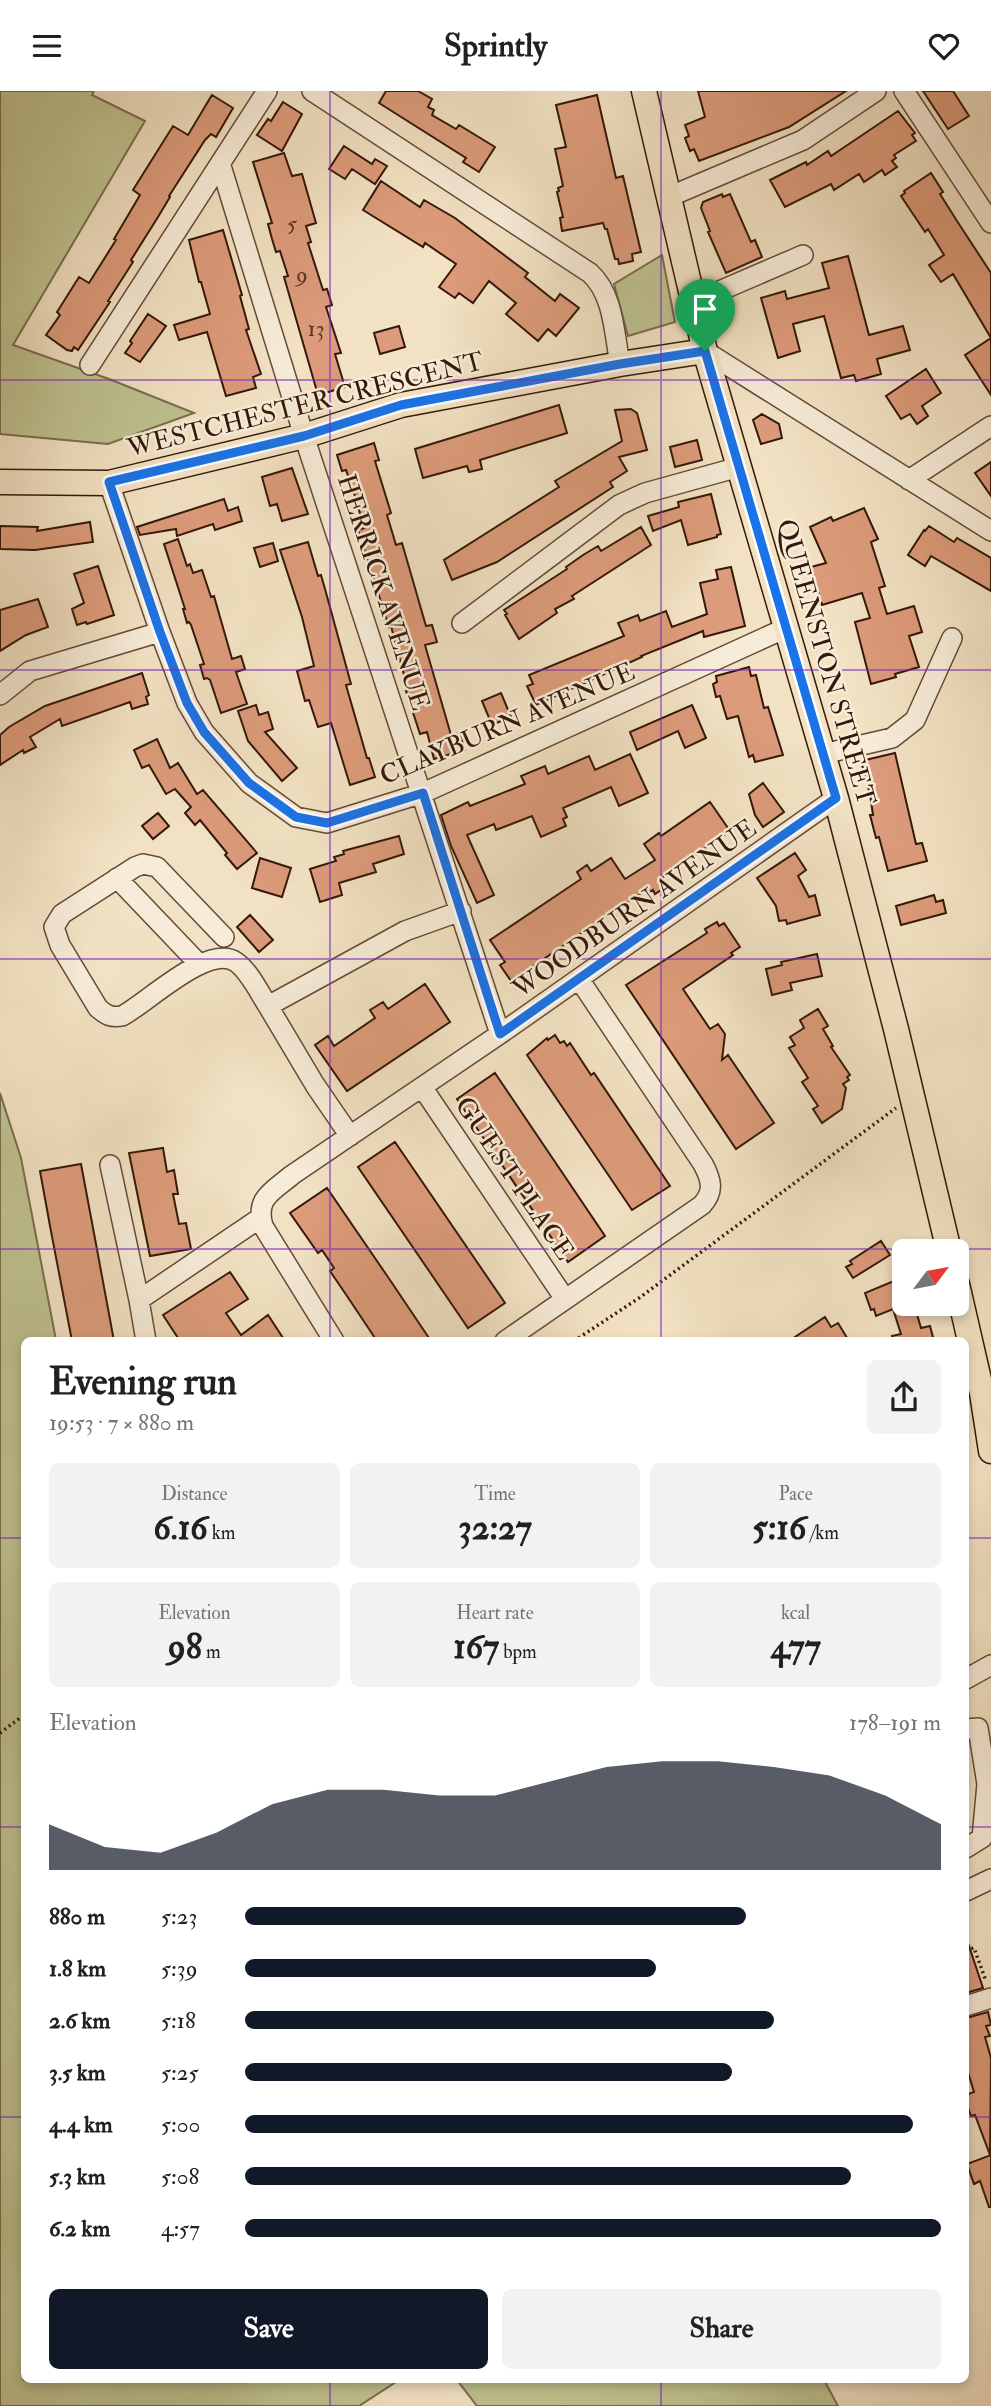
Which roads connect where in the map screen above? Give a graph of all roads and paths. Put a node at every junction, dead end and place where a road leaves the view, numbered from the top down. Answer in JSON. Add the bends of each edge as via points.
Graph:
{"nodes":[{"id":1,"x":267,"y":91,"type":"edge"},
{"id":2,"x":644,"y":91,"type":"edge"},
{"id":3,"x":876,"y":91,"type":"edge"},
{"id":4,"x":904,"y":91,"type":"edge"},
{"id":5,"x":318,"y":93,"type":"edge"},
{"id":6,"x":221,"y":166,"type":"junction"},
{"id":7,"x":671,"y":196,"type":"junction"},
{"id":8,"x":991,"y":223,"type":"edge"},
{"id":9,"x":803,"y":255,"type":"dead end"},
{"id":10,"x":694,"y":302,"type":"junction"},
{"id":11,"x":705,"y":351,"type":"junction"},
{"id":12,"x":620,"y":364,"type":"junction"},
{"id":13,"x":90,"y":365,"type":"dead end"},
{"id":14,"x":991,"y":426,"type":"edge"},
{"id":15,"x":304,"y":436,"type":"junction"},
{"id":16,"x":739,"y":467,"type":"junction"},
{"id":17,"x":909,"y":480,"type":"junction"},
{"id":18,"x":0,"y":482,"type":"edge"},
{"id":19,"x":109,"y":482,"type":"junction"},
{"id":20,"x":991,"y":531,"type":"edge"},
{"id":21,"x":462,"y":623,"type":"dead end"},
{"id":22,"x":786,"y":628,"type":"junction"},
{"id":23,"x":160,"y":632,"type":"junction"},
{"id":24,"x":952,"y":638,"type":"dead end"},
{"id":25,"x":0,"y":695,"type":"edge"},
{"id":26,"x":823,"y":754,"type":"junction"},
{"id":27,"x":423,"y":793,"type":"junction"},
{"id":28,"x":836,"y":798,"type":"junction"},
{"id":29,"x":117,"y":878,"type":"junction"},
{"id":30,"x":461,"y":911,"type":"junction"},
{"id":31,"x":224,"y":937,"type":"dead end"},
{"id":32,"x":199,"y":964,"type":"junction"},
{"id":33,"x":579,"y":979,"type":"junction"},
{"id":34,"x":268,"y":1006,"type":"junction"},
{"id":35,"x":500,"y":1034,"type":"junction"},
{"id":36,"x":422,"y":1087,"type":"junction"},
{"id":37,"x":897,"y":1107,"type":"dead end"},
{"id":38,"x":350,"y":1136,"type":"junction"},
{"id":39,"x":110,"y":1165,"type":"dead end"},
{"id":40,"x":260,"y":1213,"type":"junction"},
{"id":41,"x":946,"y":1239,"type":"edge"},
{"id":42,"x":565,"y":1299,"type":"junction"},
{"id":43,"x":139,"y":1300,"type":"junction"},
{"id":44,"x":963,"y":1316,"type":"edge"},
{"id":45,"x":145,"y":1337,"type":"edge"},
{"id":46,"x":331,"y":1337,"type":"edge"},
{"id":47,"x":511,"y":1337,"type":"edge"},
{"id":48,"x":580,"y":1337,"type":"edge"},
{"id":49,"x":966,"y":1337,"type":"edge"},
{"id":50,"x":970,"y":1357,"type":"edge"},
{"id":51,"x":990,"y":1438,"type":"edge"},
{"id":52,"x":991,"y":1665,"type":"edge"},
{"id":53,"x":969,"y":1677,"type":"edge"},
{"id":54,"x":21,"y":1717,"type":"edge"},
{"id":55,"x":969,"y":1729,"type":"edge"},
{"id":56,"x":0,"y":1733,"type":"edge"},
{"id":57,"x":989,"y":1784,"type":"edge"},
{"id":58,"x":969,"y":1846,"type":"edge"},
{"id":59,"x":991,"y":1879,"type":"edge"},
{"id":60,"x":969,"y":1890,"type":"edge"},
{"id":61,"x":969,"y":1949,"type":"edge"},
{"id":62,"x":989,"y":1991,"type":"edge"},
{"id":63,"x":969,"y":2005,"type":"edge"}],
"edges":[{"from":1,"to":6,"type":"street"},
{"from":2,"to":7,"type":"main road","name":"QUEENSTON STREET"},
{"from":3,"to":7,"type":"street","via":[[803,140]]},
{"from":4,"to":8,"type":"street"},
{"from":5,"to":12,"type":"street","via":[[590,273],[607,296]]},
{"from":6,"to":13,"type":"street"},
{"from":6,"to":15,"type":"street","name":"HERRICK AVENUE"},
{"from":7,"to":10,"type":"main road","name":"QUEENSTON STREET"},
{"from":9,"to":10,"type":"street"},
{"from":10,"to":11,"type":"main road","name":"QUEENSTON STREET"},
{"from":11,"to":12,"type":"main road","name":"WESTCHESTER CRESCENT"},
{"from":11,"to":16,"type":"main road","name":"QUEENSTON STREET"},
{"from":11,"to":17,"type":"street"},
{"from":12,"to":15,"type":"main road","name":"WESTCHESTER CRESCENT","via":[[401,405]]},
{"from":14,"to":17,"type":"street"},
{"from":15,"to":19,"type":"main road","name":"WESTCHESTER CRESCENT"},
{"from":15,"to":27,"type":"street","name":"HERRICK AVENUE"},
{"from":16,"to":21,"type":"street","via":[[645,493],[619,505]]},
{"from":16,"to":22,"type":"main road","name":"QUEENSTON STREET"},
{"from":17,"to":20,"type":"street"},
{"from":18,"to":19,"type":"main road","name":"WESTCHESTER CRESCENT"},
{"from":19,"to":23,"type":"street","name":"CLAYBURN AVENUE"},
{"from":22,"to":26,"type":"main road","name":"QUEENSTON STREET"},
{"from":22,"to":27,"type":"street","name":"CLAYBURN AVENUE"},
{"from":23,"to":25,"type":"street","via":[[30,671]]},
{"from":23,"to":27,"type":"street","name":"CLAYBURN AVENUE","via":[[187,703],[204,732],[249,783],[296,817],[327,823]]},
{"from":24,"to":26,"type":"street","via":[[915,720],[892,738]]},
{"from":26,"to":28,"type":"main road","name":"QUEENSTON STREET"},
{"from":27,"to":30,"type":"street","name":"HERRICK AVENUE"},
{"from":28,"to":33,"type":"street","name":"WOODBURN AVENUE"},
{"from":28,"to":41,"type":"main road","name":"QUEENSTON STREET"},
{"from":29,"to":31,"type":"street","via":[[143,864],[157,867]]},
{"from":29,"to":32,"type":"street"},
{"from":29,"to":32,"type":"street","via":[[62,915],[54,927],[98,1008],[106,1015],[122,1016]]},
{"from":30,"to":34,"type":"street","via":[[405,931]]},
{"from":30,"to":35,"type":"street","name":"HERRICK AVENUE"},
{"from":32,"to":34,"type":"street","via":[[220,958],[236,962]]},
{"from":33,"to":35,"type":"street","name":"WOODBURN AVENUE"},
{"from":33,"to":42,"type":"street","via":[[703,1164],[712,1185],[702,1205]]},
{"from":34,"to":38,"type":"street"},
{"from":35,"to":36,"type":"street","name":"WOODBURN AVENUE"},
{"from":36,"to":38,"type":"street","name":"WOODBURN AVENUE"},
{"from":36,"to":42,"type":"street","name":"GUEST PLACE"},
{"from":37,"to":48,"type":"path"},
{"from":38,"to":40,"type":"street","name":"WOODBURN AVENUE","via":[[283,1182],[266,1198]]},
{"from":39,"to":43,"type":"street"},
{"from":40,"to":43,"type":"street","name":"WOODBURN AVENUE"},
{"from":40,"to":46,"type":"street","via":[[267,1234]]},
{"from":42,"to":47,"type":"street"},
{"from":43,"to":45,"type":"street"},
{"from":44,"to":49,"type":"main road"},
{"from":50,"to":51,"type":"main road"},
{"from":52,"to":53,"type":"street"},
{"from":54,"to":56,"type":"path"},
{"from":55,"to":57,"type":"street","via":[[978,1728]]},
{"from":57,"to":58,"type":"street","via":[[982,1838]]},
{"from":59,"to":60,"type":"street"},
{"from":61,"to":62,"type":"path","via":[[974,1948]]},
{"from":62,"to":63,"type":"street"}]}
